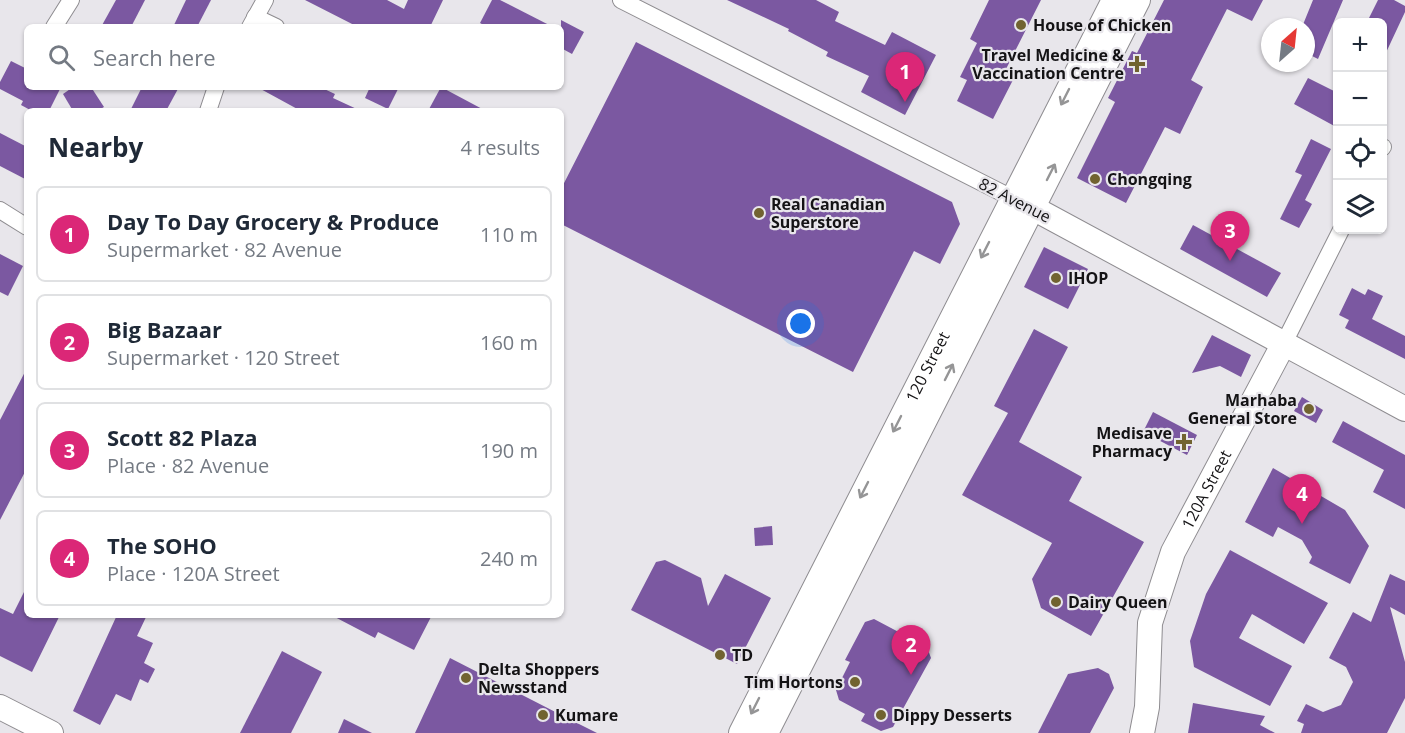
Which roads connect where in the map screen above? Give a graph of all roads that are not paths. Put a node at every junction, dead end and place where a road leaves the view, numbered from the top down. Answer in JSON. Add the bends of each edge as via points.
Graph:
{"nodes":[{"id":1,"x":265,"y":0,"type":"edge"},
{"id":2,"x":621,"y":0,"type":"edge"},
{"id":3,"x":1114,"y":0,"type":"edge"},
{"id":4,"x":1138,"y":0,"type":"edge"},
{"id":5,"x":64,"y":2,"type":"edge"},
{"id":6,"x":253,"y":22,"type":"edge"},
{"id":7,"x":55,"y":24,"type":"edge"},
{"id":8,"x":215,"y":90,"type":"edge"},
{"id":9,"x":209,"y":108,"type":"edge"},
{"id":10,"x":1022,"y":203,"type":"junction"},
{"id":11,"x":0,"y":210,"type":"edge"},
{"id":12,"x":24,"y":225,"type":"edge"},
{"id":13,"x":1339,"y":234,"type":"edge"},
{"id":14,"x":1284,"y":344,"type":"junction"},
{"id":15,"x":1405,"y":409,"type":"edge"},
{"id":16,"x":844,"y":531,"type":"junction"},
{"id":17,"x":843,"y":583,"type":"junction"},
{"id":18,"x":810,"y":596,"type":"junction"},
{"id":19,"x":811,"y":646,"type":"junction"},
{"id":20,"x":0,"y":706,"type":"edge"},
{"id":21,"x":51,"y":733,"type":"edge"},
{"id":22,"x":741,"y":733,"type":"edge"},
{"id":23,"x":766,"y":733,"type":"edge"},
{"id":24,"x":1142,"y":733,"type":"edge"}],
"edges":[{"from":1,"to":6,"type":"street"},
{"from":2,"to":10,"type":"street","name":"82 Avenue"},
{"from":3,"to":10,"type":"main road","name":"120 Street","one_way":true},
{"from":10,"to":4,"type":"main road","name":"120 Street","one_way":true},
{"from":5,"to":7,"type":"street"},
{"from":8,"to":9,"type":"street"},
{"from":10,"to":14,"type":"main road","name":"82 Avenue"},
{"from":10,"to":16,"type":"main road","name":"120 Street","one_way":true},
{"from":17,"to":10,"type":"main road","name":"120 Street","one_way":true},
{"from":11,"to":12,"type":"street"},
{"from":13,"to":14,"type":"street","name":"120A Street"},
{"from":14,"to":15,"type":"main road","name":"82 Avenue"},
{"from":14,"to":24,"type":"main road","name":"120A Street","via":[[1173,552],[1150,623],[1147,706]]},
{"from":16,"to":17,"type":"main road","via":[[845,547],[836,571]]},
{"from":16,"to":18,"type":"main road","name":"120 Street"},
{"from":17,"to":19,"type":"main road","name":"120 Street"},
{"from":18,"to":19,"type":"main road","via":[[817,607],[810,630]]},
{"from":18,"to":22,"type":"main road","name":"120 Street","one_way":true},
{"from":19,"to":23,"type":"main road","name":"120 Street"},
{"from":20,"to":21,"type":"main road"}]}
